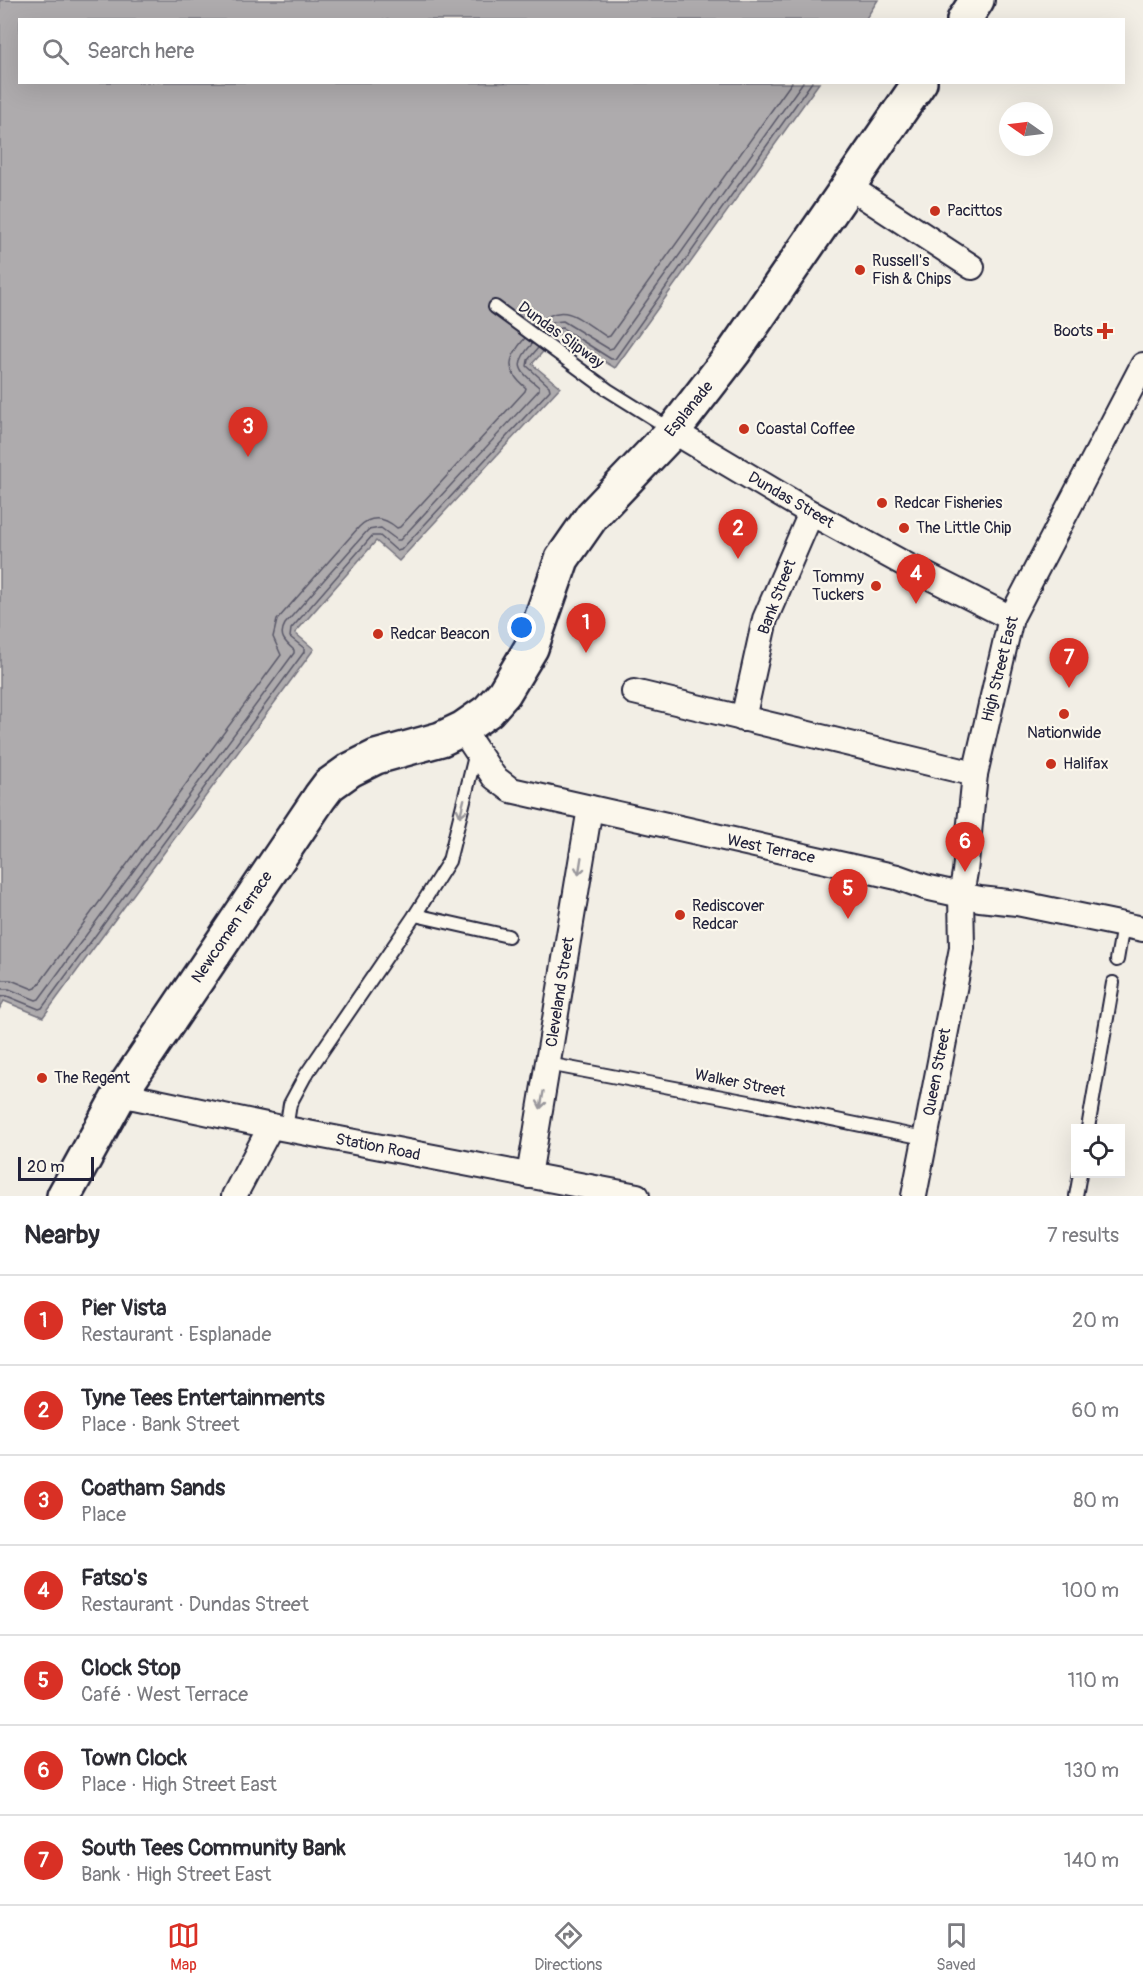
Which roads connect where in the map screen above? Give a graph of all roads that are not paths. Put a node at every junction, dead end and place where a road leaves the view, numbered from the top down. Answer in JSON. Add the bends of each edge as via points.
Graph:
{"nodes":[{"id":1,"x":977,"y":0,"type":"edge"},
{"id":2,"x":965,"y":18,"type":"edge"},
{"id":3,"x":919,"y":84,"type":"edge"},
{"id":4,"x":848,"y":186,"type":"junction"},
{"id":5,"x":972,"y":267,"type":"dead end"},
{"id":6,"x":495,"y":307,"type":"dead end"},
{"id":7,"x":1143,"y":365,"type":"edge"},
{"id":8,"x":673,"y":431,"type":"junction"},
{"id":9,"x":811,"y":513,"type":"junction"},
{"id":10,"x":1011,"y":618,"type":"junction"},
{"id":11,"x":634,"y":692,"type":"dead end"},
{"id":12,"x":743,"y":719,"type":"junction"},
{"id":13,"x":469,"y":740,"type":"junction"},
{"id":14,"x":975,"y":774,"type":"junction"},
{"id":15,"x":590,"y":808,"type":"junction"},
{"id":16,"x":961,"y":895,"type":"junction"},
{"id":17,"x":415,"y":915,"type":"junction"},
{"id":18,"x":1133,"y":927,"type":"edge"},
{"id":19,"x":508,"y":936,"type":"dead end"},
{"id":20,"x":1117,"y":960,"type":"dead end"},
{"id":21,"x":1113,"y":982,"type":"dead end"},
{"id":22,"x":548,"y":1064,"type":"junction"},
{"id":23,"x":120,"y":1094,"type":"junction"},
{"id":24,"x":1089,"y":1124,"type":"edge"},
{"id":25,"x":279,"y":1128,"type":"junction"},
{"id":26,"x":924,"y":1138,"type":"junction"},
{"id":27,"x":529,"y":1176,"type":"junction"},
{"id":28,"x":1079,"y":1178,"type":"edge"},
{"id":29,"x":64,"y":1196,"type":"edge"},
{"id":30,"x":234,"y":1196,"type":"edge"},
{"id":31,"x":637,"y":1196,"type":"edge"},
{"id":32,"x":914,"y":1196,"type":"edge"},
{"id":33,"x":1077,"y":1196,"type":"edge"}],
"edges":[{"from":1,"to":2,"type":"street"},
{"from":3,"to":4,"type":"street","name":"Esplanade"},
{"from":4,"to":5,"type":"street"},
{"from":4,"to":8,"type":"street","name":"Esplanade","via":[[734,352]]},
{"from":6,"to":8,"type":"lane","name":"Dundas Slipway","via":[[608,390]]},
{"from":7,"to":10,"type":"street","name":"High Street East"},
{"from":8,"to":9,"type":"street","name":"Dundas Street"},
{"from":8,"to":13,"type":"street","name":"Esplanade","via":[[592,516],[562,559],[531,648],[518,673]]},
{"from":9,"to":10,"type":"street","name":"Dundas Street"},
{"from":9,"to":12,"type":"street","name":"Bank Street","via":[[765,619]]},
{"from":10,"to":14,"type":"street","name":"High Street East"},
{"from":11,"to":12,"type":"street"},
{"from":12,"to":14,"type":"street"},
{"from":13,"to":15,"type":"street","name":"West Terrace","via":[[494,777],[511,790]]},
{"from":13,"to":17,"type":"lane","one_way":true,"via":[[449,861]]},
{"from":13,"to":23,"type":"street","name":"Newcomen Terrace","via":[[441,739],[376,757],[329,785]]},
{"from":14,"to":16,"type":"street","name":"High Street East"},
{"from":15,"to":16,"type":"street","name":"West Terrace"},
{"from":15,"to":22,"type":"street","name":"Cleveland Street","one_way":true},
{"from":16,"to":18,"type":"street","name":"West Terrace"},
{"from":16,"to":26,"type":"street","name":"Queen Street","via":[[962,948]]},
{"from":17,"to":19,"type":"lane"},
{"from":17,"to":25,"type":"lane","via":[[305,1076]]},
{"from":18,"to":20,"type":"lane"},
{"from":21,"to":24,"type":"lane"},
{"from":22,"to":26,"type":"lane","name":"Walker Street"},
{"from":22,"to":27,"type":"street","name":"Cleveland Street","one_way":true},
{"from":23,"to":25,"type":"street","name":"Station Road"},
{"from":23,"to":29,"type":"street","name":"Newcomen Terrace"},
{"from":25,"to":27,"type":"street","name":"Station Road"},
{"from":25,"to":30,"type":"street"},
{"from":26,"to":32,"type":"street","name":"Queen Street"},
{"from":27,"to":31,"type":"street","name":"Station Road"},
{"from":28,"to":33,"type":"lane"}]}
